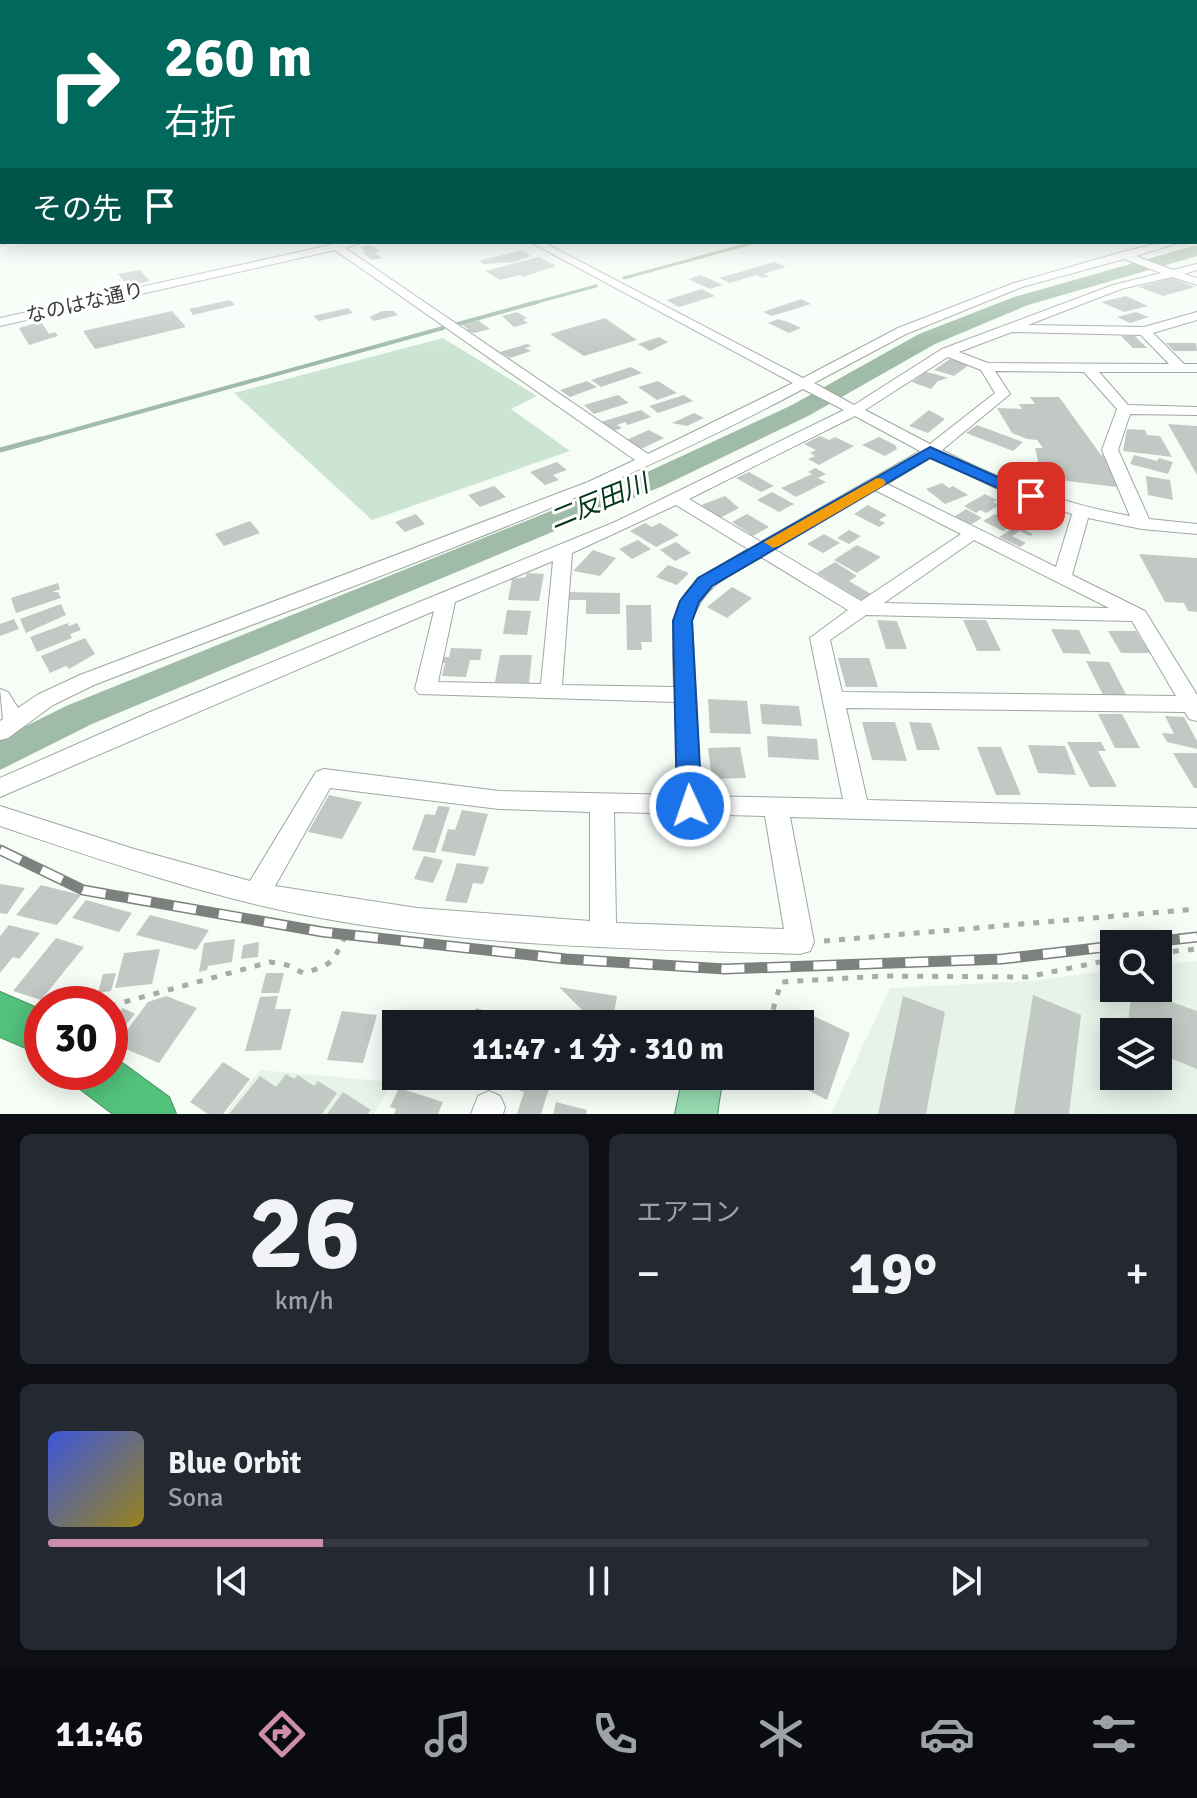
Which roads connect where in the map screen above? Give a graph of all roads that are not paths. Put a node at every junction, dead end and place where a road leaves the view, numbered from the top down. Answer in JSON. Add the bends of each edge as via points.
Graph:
{"nodes":[{"id":1,"x":333,"y":248,"type":"edge"},
{"id":2,"x":338,"y":248,"type":"edge"},
{"id":3,"x":546,"y":248,"type":"edge"},
{"id":4,"x":1151,"y":248,"type":"edge"},
{"id":5,"x":1122,"y":255,"type":"junction"},
{"id":6,"x":1197,"y":267,"type":"edge"},
{"id":7,"x":1170,"y":272,"type":"junction"},
{"id":8,"x":1197,"y":282,"type":"edge"},
{"id":9,"x":1197,"y":316,"type":"edge"},
{"id":10,"x":0,"y":322,"type":"edge"},
{"id":11,"x":1005,"y":329,"type":"junction"},
{"id":12,"x":1144,"y":331,"type":"junction"},
{"id":13,"x":947,"y":352,"type":"junction"},
{"id":14,"x":986,"y":367,"type":"junction"},
{"id":15,"x":1088,"y":368,"type":"junction"},
{"id":16,"x":1180,"y":368,"type":"junction"},
{"id":17,"x":1197,"y":368,"type":"edge"},
{"id":18,"x":802,"y":383,"type":"junction"},
{"id":19,"x":849,"y":409,"type":"junction"},
{"id":20,"x":1124,"y":409,"type":"junction"},
{"id":21,"x":1197,"y":411,"type":"edge"},
{"id":22,"x":930,"y":452,"type":"junction"},
{"id":23,"x":646,"y":460,"type":"junction"},
{"id":24,"x":875,"y":484,"type":"junction"},
{"id":25,"x":677,"y":499,"type":"junction"},
{"id":26,"x":1081,"y":511,"type":"junction"},
{"id":27,"x":1142,"y":524,"type":"junction"},
{"id":28,"x":1197,"y":529,"type":"edge"},
{"id":29,"x":975,"y":532,"type":"junction"},
{"id":30,"x":761,"y":549,"type":"junction"},
{"id":31,"x":563,"y":551,"type":"junction"},
{"id":32,"x":1062,"y":578,"type":"junction"},
{"id":33,"x":446,"y":599,"type":"junction"},
{"id":34,"x":861,"y":609,"type":"junction"},
{"id":35,"x":1138,"y":615,"type":"junction"},
{"id":36,"x":551,"y":691,"type":"junction"},
{"id":37,"x":683,"y":695,"type":"junction"},
{"id":38,"x":0,"y":697,"type":"edge"},
{"id":39,"x":834,"y":700,"type":"junction"},
{"id":40,"x":1194,"y":709,"type":"edge"},
{"id":41,"x":7,"y":727,"type":"edge"},
{"id":42,"x":0,"y":788,"type":"edge"},
{"id":43,"x":602,"y":803,"type":"junction"},
{"id":44,"x":690,"y":806,"type":"junction"},
{"id":45,"x":776,"y":808,"type":"junction"},
{"id":46,"x":857,"y":809,"type":"junction"},
{"id":47,"x":0,"y":816,"type":"edge"},
{"id":48,"x":1197,"y":818,"type":"edge"},
{"id":49,"x":257,"y":893,"type":"junction"},
{"id":50,"x":603,"y":936,"type":"junction"},
{"id":51,"x":0,"y":1014,"type":"edge"},
{"id":52,"x":24,"y":1025,"type":"edge"},
{"id":53,"x":121,"y":1090,"type":"edge"},
{"id":54,"x":700,"y":1090,"type":"edge"},
{"id":55,"x":152,"y":1114,"type":"edge"},
{"id":56,"x":696,"y":1114,"type":"edge"}],
"edges":[{"from":1,"to":10,"type":"street","name":"なのはな通り"},
{"from":2,"to":23,"type":"street"},
{"from":3,"to":18,"type":"street"},
{"from":4,"to":5,"type":"street"},
{"from":5,"to":7,"type":"street"},
{"from":5,"to":18,"type":"street","via":[[988,297],[879,341]]},
{"from":6,"to":7,"type":"street"},
{"from":7,"to":8,"type":"street"},
{"from":7,"to":11,"type":"street"},
{"from":9,"to":12,"type":"street"},
{"from":11,"to":12,"type":"street"},
{"from":11,"to":13,"type":"street"},
{"from":12,"to":16,"type":"street"},
{"from":13,"to":14,"type":"street"},
{"from":13,"to":19,"type":"street"},
{"from":14,"to":15,"type":"street"},
{"from":14,"to":22,"type":"street","via":[[1003,394]]},
{"from":15,"to":16,"type":"street"},
{"from":15,"to":20,"type":"street"},
{"from":16,"to":17,"type":"street"},
{"from":18,"to":19,"type":"street"},
{"from":18,"to":23,"type":"street"},
{"from":19,"to":22,"type":"street"},
{"from":19,"to":25,"type":"street"},
{"from":20,"to":21,"type":"street"},
{"from":20,"to":27,"type":"street","via":[[1110,450]]},
{"from":22,"to":24,"type":"street"},
{"from":22,"to":26,"type":"street","via":[[1010,489]]},
{"from":23,"to":41,"type":"street","via":[[594,485],[87,680],[45,700]]},
{"from":24,"to":29,"type":"street"},
{"from":24,"to":30,"type":"street"},
{"from":25,"to":30,"type":"street"},
{"from":25,"to":31,"type":"street"},
{"from":26,"to":27,"type":"street"},
{"from":26,"to":32,"type":"street"},
{"from":27,"to":28,"type":"street"},
{"from":29,"to":32,"type":"street"},
{"from":29,"to":34,"type":"street"},
{"from":30,"to":34,"type":"street"},
{"from":30,"to":37,"type":"street","via":[[705,582],[689,601],[682,621]]},
{"from":31,"to":33,"type":"street"},
{"from":31,"to":36,"type":"street"},
{"from":32,"to":35,"type":"street"},
{"from":33,"to":36,"type":"street","via":[[426,689]]},
{"from":33,"to":42,"type":"street"},
{"from":34,"to":35,"type":"street"},
{"from":34,"to":39,"type":"street","via":[[820,638]]},
{"from":35,"to":40,"type":"street"},
{"from":36,"to":37,"type":"street"},
{"from":37,"to":44,"type":"street"},
{"from":38,"to":41,"type":"street"},
{"from":39,"to":40,"type":"street"},
{"from":39,"to":46,"type":"street"},
{"from":43,"to":44,"type":"street"},
{"from":43,"to":49,"type":"street","via":[[499,800],[324,778]]},
{"from":43,"to":50,"type":"street"},
{"from":44,"to":45,"type":"street"},
{"from":45,"to":46,"type":"street"},
{"from":45,"to":50,"type":"street","via":[[800,942]]},
{"from":46,"to":48,"type":"street"},
{"from":47,"to":49,"type":"street","via":[[111,854]]},
{"from":49,"to":50,"type":"street","via":[[362,913]]},
{"from":51,"to":52,"type":"highway"},
{"from":53,"to":55,"type":"highway"},
{"from":54,"to":56,"type":"main road"}]}
